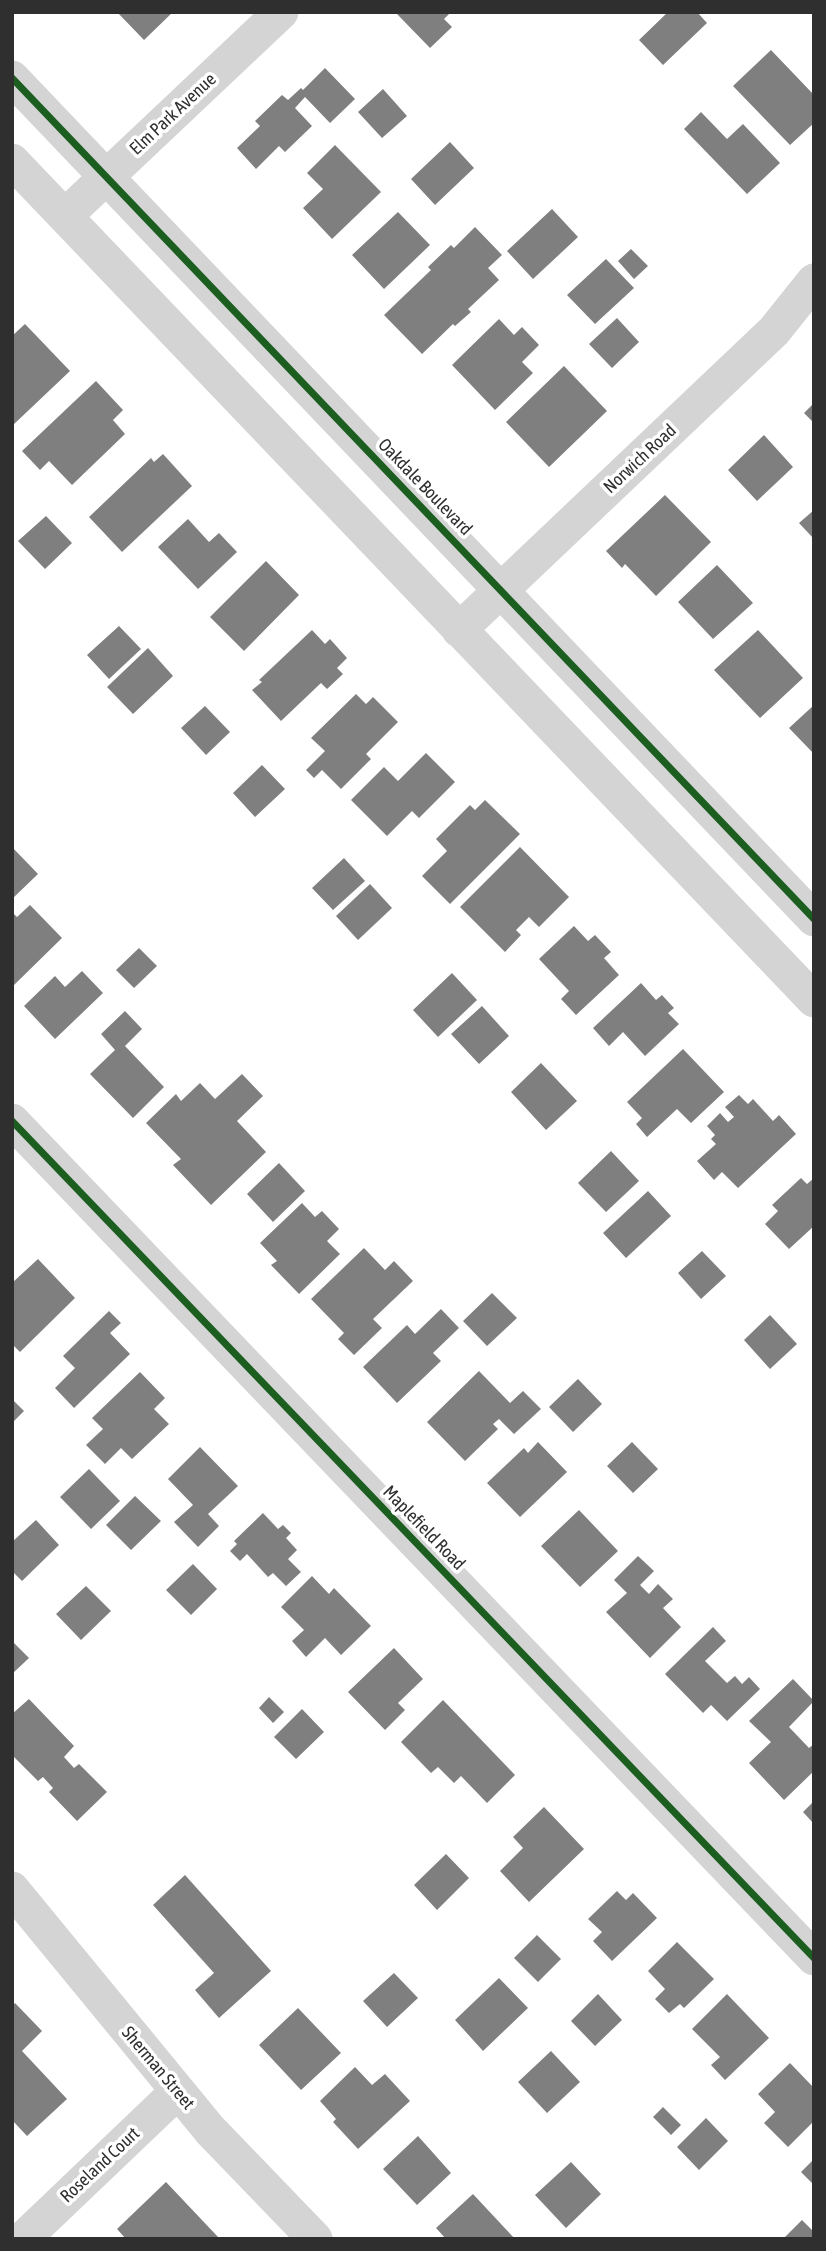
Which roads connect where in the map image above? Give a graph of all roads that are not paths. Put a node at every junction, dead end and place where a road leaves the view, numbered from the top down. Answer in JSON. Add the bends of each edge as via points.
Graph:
{"nodes":[{"id":1,"x":281,"y":12,"type":"edge"},
{"id":2,"x":12,"y":78,"type":"edge"},
{"id":3,"x":12,"y":161,"type":"edge"},
{"id":4,"x":106,"y":177,"type":"junction"},
{"id":5,"x":65,"y":216,"type":"junction"},
{"id":6,"x":814,"y":281,"type":"edge"},
{"id":7,"x":500,"y":590,"type":"junction"},
{"id":8,"x":459,"y":630,"type":"junction"},
{"id":9,"x":814,"y":919,"type":"edge"},
{"id":10,"x":814,"y":1000,"type":"edge"},
{"id":11,"x":12,"y":1121,"type":"edge"},
{"id":12,"x":12,"y":1889,"type":"edge"},
{"id":13,"x":814,"y":1958,"type":"edge"},
{"id":14,"x":177,"y":2092,"type":"junction"},
{"id":15,"x":23,"y":2239,"type":"edge"},
{"id":16,"x":315,"y":2239,"type":"edge"}],
"edges":[{"from":1,"to":4,"type":"street","name":"Elm Park Avenue"},
{"from":2,"to":4,"type":"street","name":"Oakdale Boulevard"},
{"from":3,"to":5,"type":"street"},
{"from":4,"to":5,"type":"street","name":"Elm Park Avenue"},
{"from":4,"to":7,"type":"street","name":"Oakdale Boulevard"},
{"from":5,"to":8,"type":"street"},
{"from":6,"to":7,"type":"street","name":"Norwich Road","via":[[774,331]]},
{"from":7,"to":8,"type":"street","name":"Norwich Road"},
{"from":7,"to":9,"type":"street","name":"Oakdale Boulevard"},
{"from":8,"to":10,"type":"street"},
{"from":11,"to":13,"type":"street","name":"Maplefield Road"},
{"from":12,"to":14,"type":"street","name":"Sherman Street"},
{"from":14,"to":15,"type":"street","name":"Roseland Court"},
{"from":14,"to":16,"type":"street","name":"Sherman Street"}]}
